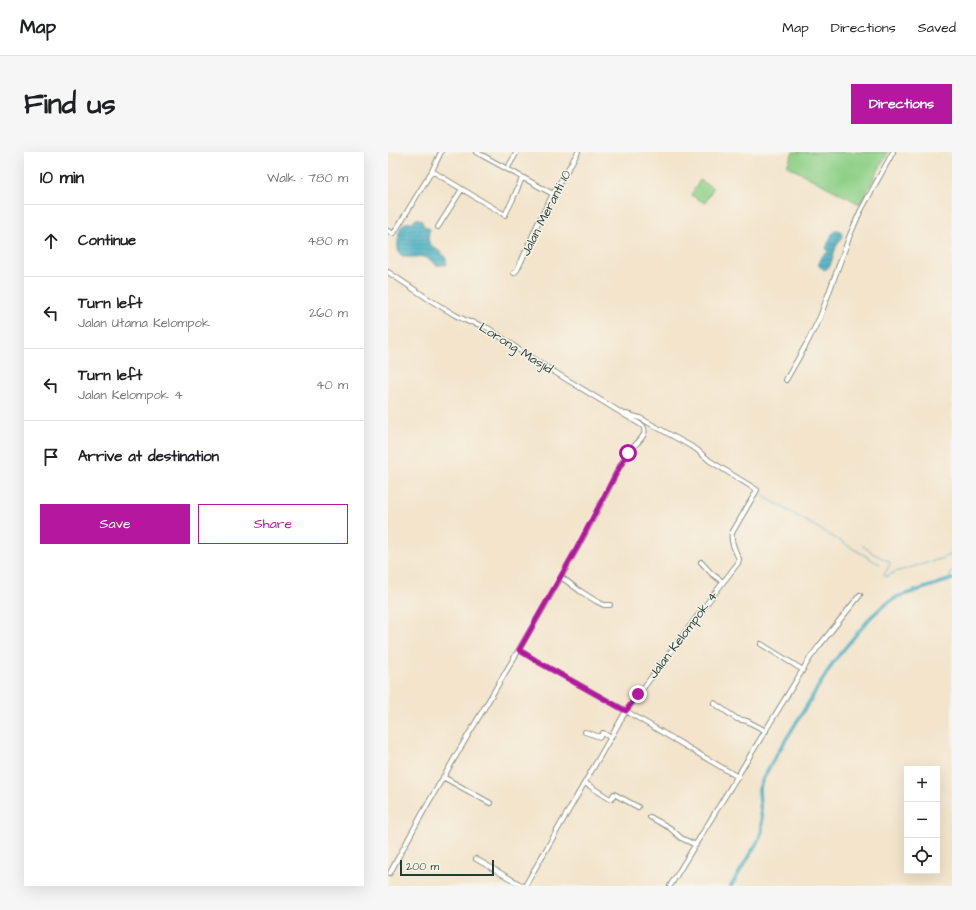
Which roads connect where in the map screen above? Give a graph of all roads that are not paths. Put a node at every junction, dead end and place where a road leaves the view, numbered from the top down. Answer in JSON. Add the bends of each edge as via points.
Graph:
{"nodes":[{"id":1,"x":441,"y":152,"type":"edge"},
{"id":2,"x":476,"y":152,"type":"edge"},
{"id":3,"x":517,"y":152,"type":"edge"},
{"id":4,"x":578,"y":152,"type":"edge"},
{"id":5,"x":893,"y":152,"type":"edge"},
{"id":6,"x":507,"y":169,"type":"junction"},
{"id":7,"x":432,"y":171,"type":"junction"},
{"id":8,"x":522,"y":178,"type":"junction"},
{"id":9,"x":462,"y":189,"type":"junction"},
{"id":10,"x":553,"y":194,"type":"junction"},
{"id":11,"x":438,"y":227,"type":"dead end"},
{"id":12,"x":388,"y":231,"type":"edge"},
{"id":13,"x":388,"y":272,"type":"edge"},
{"id":14,"x":514,"y":273,"type":"dead end"},
{"id":15,"x":786,"y":380,"type":"dead end"},
{"id":16,"x":623,"y":414,"type":"junction"},
{"id":17,"x":701,"y":562,"type":"dead end"},
{"id":18,"x":561,"y":577,"type":"junction"},
{"id":19,"x":723,"y":582,"type":"junction"},
{"id":20,"x":860,"y":595,"type":"dead end"},
{"id":21,"x":610,"y":605,"type":"dead end"},
{"id":22,"x":761,"y":644,"type":"dead end"},
{"id":23,"x":519,"y":650,"type":"junction"},
{"id":24,"x":803,"y":670,"type":"junction"},
{"id":25,"x":714,"y":703,"type":"dead end"},
{"id":26,"x":626,"y":711,"type":"junction"},
{"id":27,"x":766,"y":731,"type":"junction"},
{"id":28,"x":585,"y":732,"type":"dead end"},
{"id":29,"x":611,"y":738,"type":"junction"},
{"id":30,"x":443,"y":777,"type":"junction"},
{"id":31,"x":738,"y":777,"type":"junction"},
{"id":32,"x":584,"y":784,"type":"junction"},
{"id":33,"x":490,"y":804,"type":"dead end"},
{"id":34,"x":638,"y":808,"type":"dead end"},
{"id":35,"x":650,"y":817,"type":"dead end"},
{"id":36,"x":696,"y":845,"type":"junction"},
{"id":37,"x":476,"y":859,"type":"dead end"},
{"id":38,"x":390,"y":873,"type":"dead end"},
{"id":39,"x":524,"y":886,"type":"edge"},
{"id":40,"x":670,"y":886,"type":"edge"}],
"edges":[{"from":1,"to":7,"type":"street"},
{"from":2,"to":6,"type":"street"},
{"from":3,"to":6,"type":"street"},
{"from":4,"to":10,"type":"street","name":"Jalan Meranti 10"},
{"from":5,"to":15,"type":"street","via":[[860,212],[820,317]]},
{"from":6,"to":8,"type":"street"},
{"from":7,"to":9,"type":"street"},
{"from":7,"to":12,"type":"street","via":[[394,233]]},
{"from":8,"to":9,"type":"street","via":[[505,215]]},
{"from":8,"to":10,"type":"street"},
{"from":9,"to":11,"type":"street"},
{"from":10,"to":14,"type":"street","name":"Jalan Meranti 10"},
{"from":13,"to":16,"type":"street","name":"Lorong Masjid","via":[[455,315],[488,328],[525,354]]},
{"from":16,"to":18,"type":"street","name":"Lorong Masjid","via":[[643,426],[644,432],[619,468]]},
{"from":16,"to":19,"type":"street","name":"Jalan Kelompok 4","via":[[640,418],[696,449],[710,461],[757,490],[732,533],[731,537],[740,560]]},
{"from":17,"to":19,"type":"street"},
{"from":18,"to":21,"type":"street","via":[[596,601]]},
{"from":18,"to":23,"type":"street","name":"Lorong Masjid"},
{"from":19,"to":26,"type":"street","name":"Jalan Kelompok 4"},
{"from":20,"to":24,"type":"street"},
{"from":22,"to":24,"type":"street"},
{"from":23,"to":26,"type":"street"},
{"from":23,"to":30,"type":"street","name":"Lorong Masjid"},
{"from":24,"to":27,"type":"street"},
{"from":25,"to":27,"type":"street","via":[[737,719]]},
{"from":26,"to":29,"type":"street","name":"Jalan Kelompok 4"},
{"from":26,"to":31,"type":"street"},
{"from":27,"to":31,"type":"street"},
{"from":28,"to":29,"type":"street","via":[[600,737],[604,733]]},
{"from":29,"to":32,"type":"street","name":"Jalan Kelompok 4"},
{"from":30,"to":33,"type":"street"},
{"from":30,"to":38,"type":"street","name":"Lorong Masjid"},
{"from":31,"to":36,"type":"street"},
{"from":32,"to":34,"type":"street","via":[[610,799],[614,794]]},
{"from":32,"to":39,"type":"street","name":"Jalan Kelompok 4"},
{"from":35,"to":36,"type":"street"},
{"from":36,"to":40,"type":"street"},
{"from":37,"to":39,"type":"street"}]}
